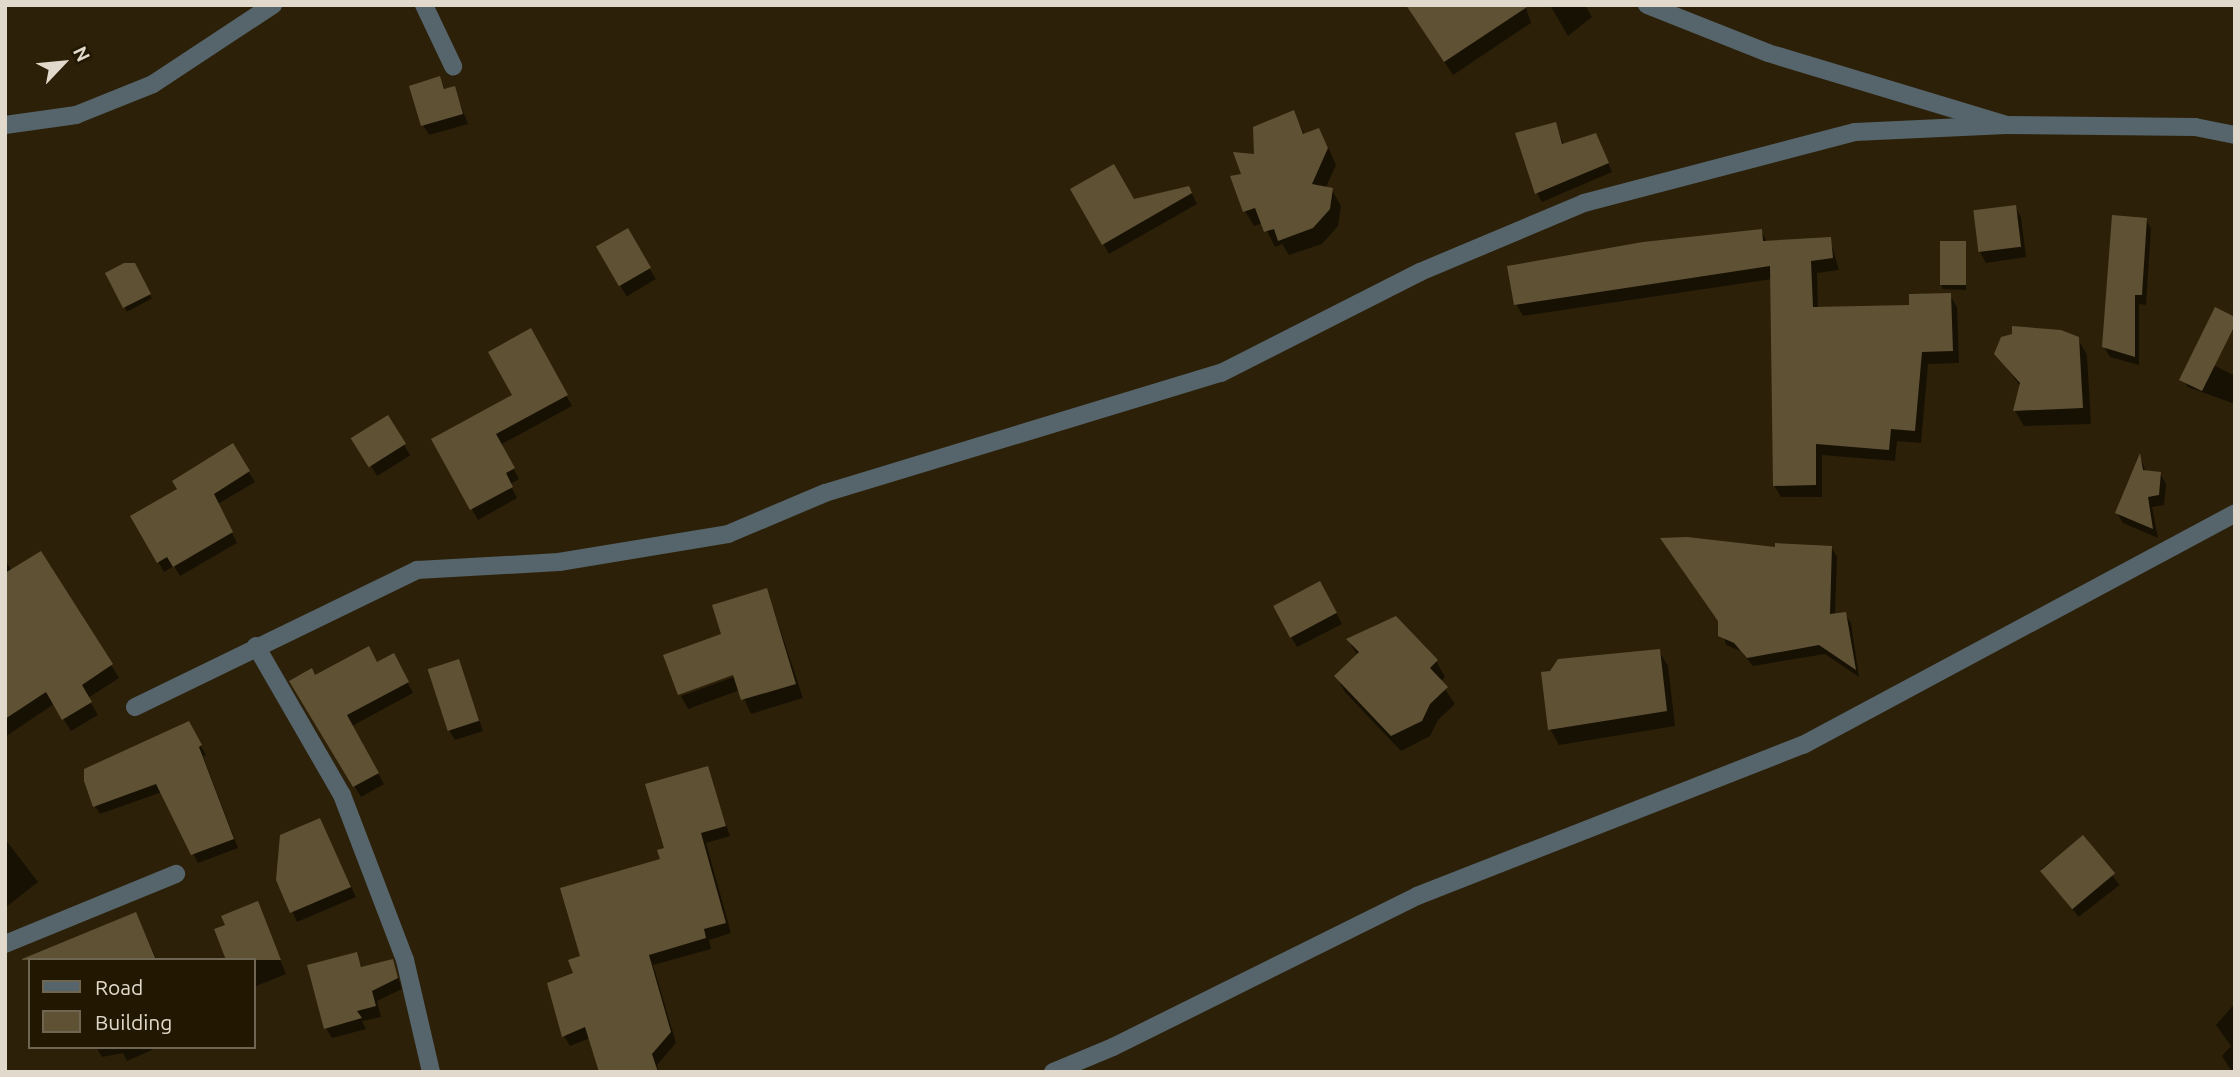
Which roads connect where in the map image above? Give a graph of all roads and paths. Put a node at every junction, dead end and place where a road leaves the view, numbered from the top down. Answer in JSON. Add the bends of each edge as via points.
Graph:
{"nodes":[{"id":1,"x":273,"y":5,"type":"edge"},
{"id":2,"x":424,"y":5,"type":"edge"},
{"id":3,"x":1647,"y":5,"type":"edge"},
{"id":4,"x":453,"y":66,"type":"dead end"},
{"id":5,"x":5,"y":125,"type":"edge"},
{"id":6,"x":2006,"y":125,"type":"junction"},
{"id":7,"x":2235,"y":135,"type":"edge"},
{"id":8,"x":2235,"y":513,"type":"edge"},
{"id":9,"x":256,"y":646,"type":"junction"},
{"id":10,"x":135,"y":707,"type":"dead end"},
{"id":11,"x":176,"y":874,"type":"dead end"},
{"id":12,"x":5,"y":944,"type":"edge"},
{"id":13,"x":431,"y":1072,"type":"edge"},
{"id":14,"x":1053,"y":1072,"type":"edge"}],
"edges":[{"from":1,"to":5,"type":"street","via":[[153,84],[75,115]]},
{"from":2,"to":4,"type":"street"},
{"from":3,"to":6,"type":"street","via":[[1768,53]]},
{"from":6,"to":7,"type":"street","via":[[2195,127]]},
{"from":6,"to":9,"type":"street","via":[[1855,132],[1584,203],[1420,272],[1222,373],[838,489],[728,534],[559,562],[417,570]]},
{"from":8,"to":14,"type":"street","via":[[1803,745],[1418,896],[1113,1047]]},
{"from":9,"to":10,"type":"street"},
{"from":9,"to":13,"type":"street","via":[[342,795],[405,960]]},
{"from":11,"to":12,"type":"street"}]}
